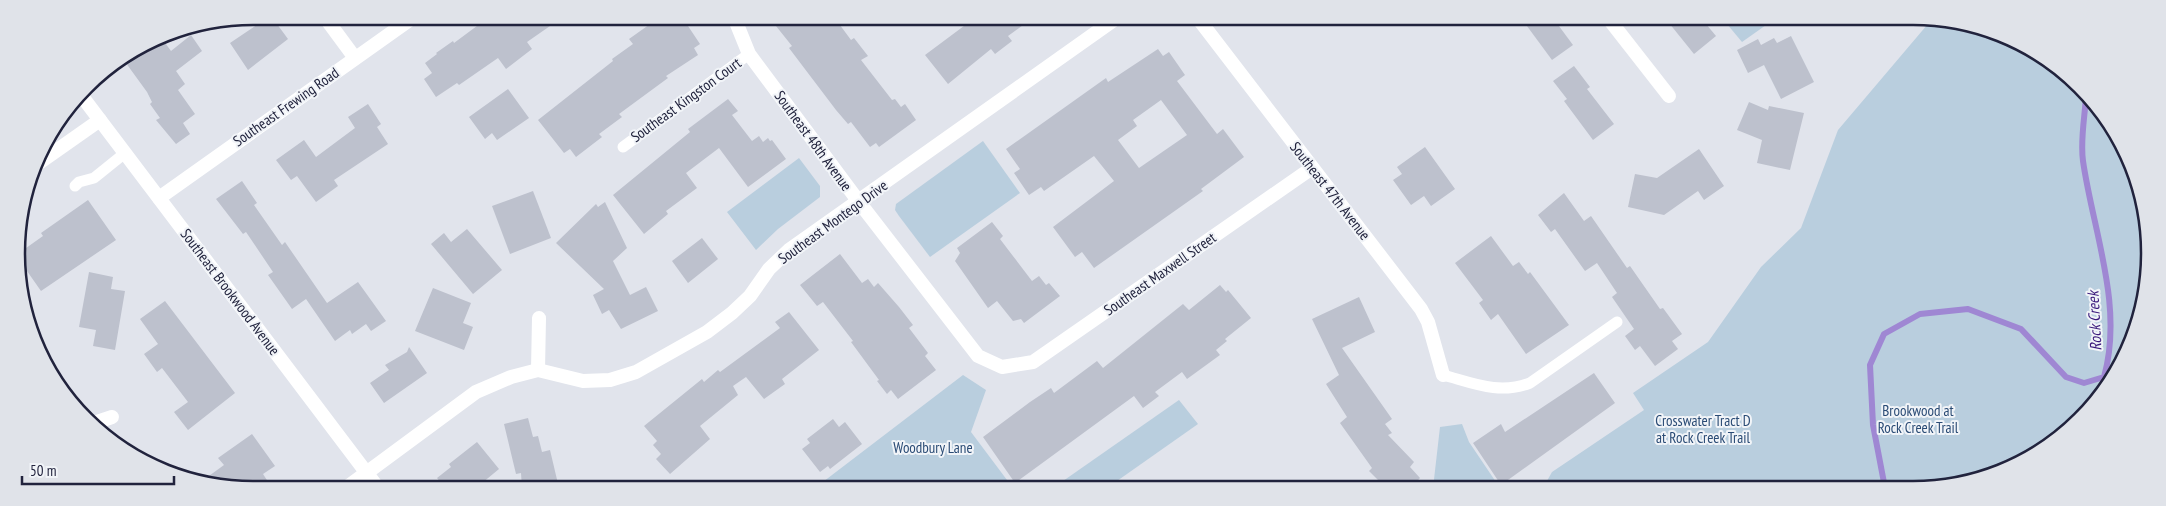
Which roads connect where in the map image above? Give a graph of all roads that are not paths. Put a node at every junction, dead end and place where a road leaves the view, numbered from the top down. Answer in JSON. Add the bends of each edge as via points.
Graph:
{"nodes":[{"id":1,"x":331,"y":25,"type":"edge"},
{"id":2,"x":402,"y":25,"type":"edge"},
{"id":3,"x":737,"y":25,"type":"edge"},
{"id":4,"x":1107,"y":25,"type":"edge"},
{"id":5,"x":1203,"y":25,"type":"edge"},
{"id":6,"x":1613,"y":25,"type":"edge"},
{"id":7,"x":749,"y":54,"type":"junction"},
{"id":8,"x":355,"y":58,"type":"junction"},
{"id":9,"x":1669,"y":96,"type":"dead end"},
{"id":10,"x":85,"y":100,"type":"edge"},
{"id":11,"x":100,"y":120,"type":"junction"},
{"id":12,"x":623,"y":147,"type":"dead end"},
{"id":13,"x":125,"y":153,"type":"junction"},
{"id":14,"x":46,"y":158,"type":"edge"},
{"id":15,"x":1312,"y":168,"type":"junction"},
{"id":16,"x":75,"y":186,"type":"dead end"},
{"id":17,"x":158,"y":198,"type":"junction"},
{"id":18,"x":859,"y":202,"type":"junction"},
{"id":19,"x":539,"y":318,"type":"dead end"},
{"id":20,"x":1617,"y":322,"type":"dead end"},
{"id":21,"x":1002,"y":367,"type":"joint"},
{"id":22,"x":538,"y":370,"type":"junction"},
{"id":23,"x":1443,"y":375,"type":"joint"},
{"id":24,"x":112,"y":417,"type":"dead end"},
{"id":25,"x":100,"y":421,"type":"edge"},
{"id":26,"x":367,"y":473,"type":"junction"},
{"id":27,"x":356,"y":481,"type":"edge"},
{"id":28,"x":373,"y":481,"type":"edge"}],
"edges":[{"from":1,"to":8,"type":"street"},
{"from":2,"to":8,"type":"street","name":"Southeast Frewing Road"},
{"from":3,"to":7,"type":"street","name":"Southeast 48th Avenue"},
{"from":4,"to":18,"type":"street","name":"Southeast Montego Drive"},
{"from":5,"to":15,"type":"street","name":"Southeast 47th Avenue"},
{"from":6,"to":9,"type":"street"},
{"from":7,"to":12,"type":"lane","name":"Southeast Kingston Court"},
{"from":7,"to":18,"type":"street","name":"Southeast 48th Avenue"},
{"from":8,"to":17,"type":"street","name":"Southeast Frewing Road"},
{"from":10,"to":11,"type":"street","name":"Southeast Brookwood Avenue"},
{"from":11,"to":13,"type":"street","name":"Southeast Brookwood Avenue"},
{"from":11,"to":14,"type":"street"},
{"from":13,"to":16,"type":"lane","via":[[94,178],[78,182]]},
{"from":13,"to":17,"type":"street","name":"Southeast Brookwood Avenue"},
{"from":15,"to":21,"type":"street","name":"Southeast Maxwell Street","via":[[1032,362]]},
{"from":15,"to":23,"type":"street","name":"Southeast 47th Avenue","via":[[1421,309],[1428,322]]},
{"from":17,"to":26,"type":"street","name":"Southeast Brookwood Avenue"},
{"from":18,"to":21,"type":"street","name":"Southeast 48th Avenue","via":[[978,356]]},
{"from":18,"to":22,"type":"street","name":"Southeast Montego Drive","via":[[789,250],[732,313],[707,332],[636,372],[610,380],[583,381]]},
{"from":19,"to":22,"type":"street"},
{"from":20,"to":23,"type":"lane","via":[[1530,383],[1514,389],[1491,388]]},
{"from":22,"to":26,"type":"street","name":"Southeast Montego Drive","via":[[476,392]]},
{"from":24,"to":25,"type":"street"},
{"from":26,"to":27,"type":"street","name":"Southeast Montego Drive"},
{"from":26,"to":28,"type":"street","name":"Southeast Brookwood Avenue"}]}
